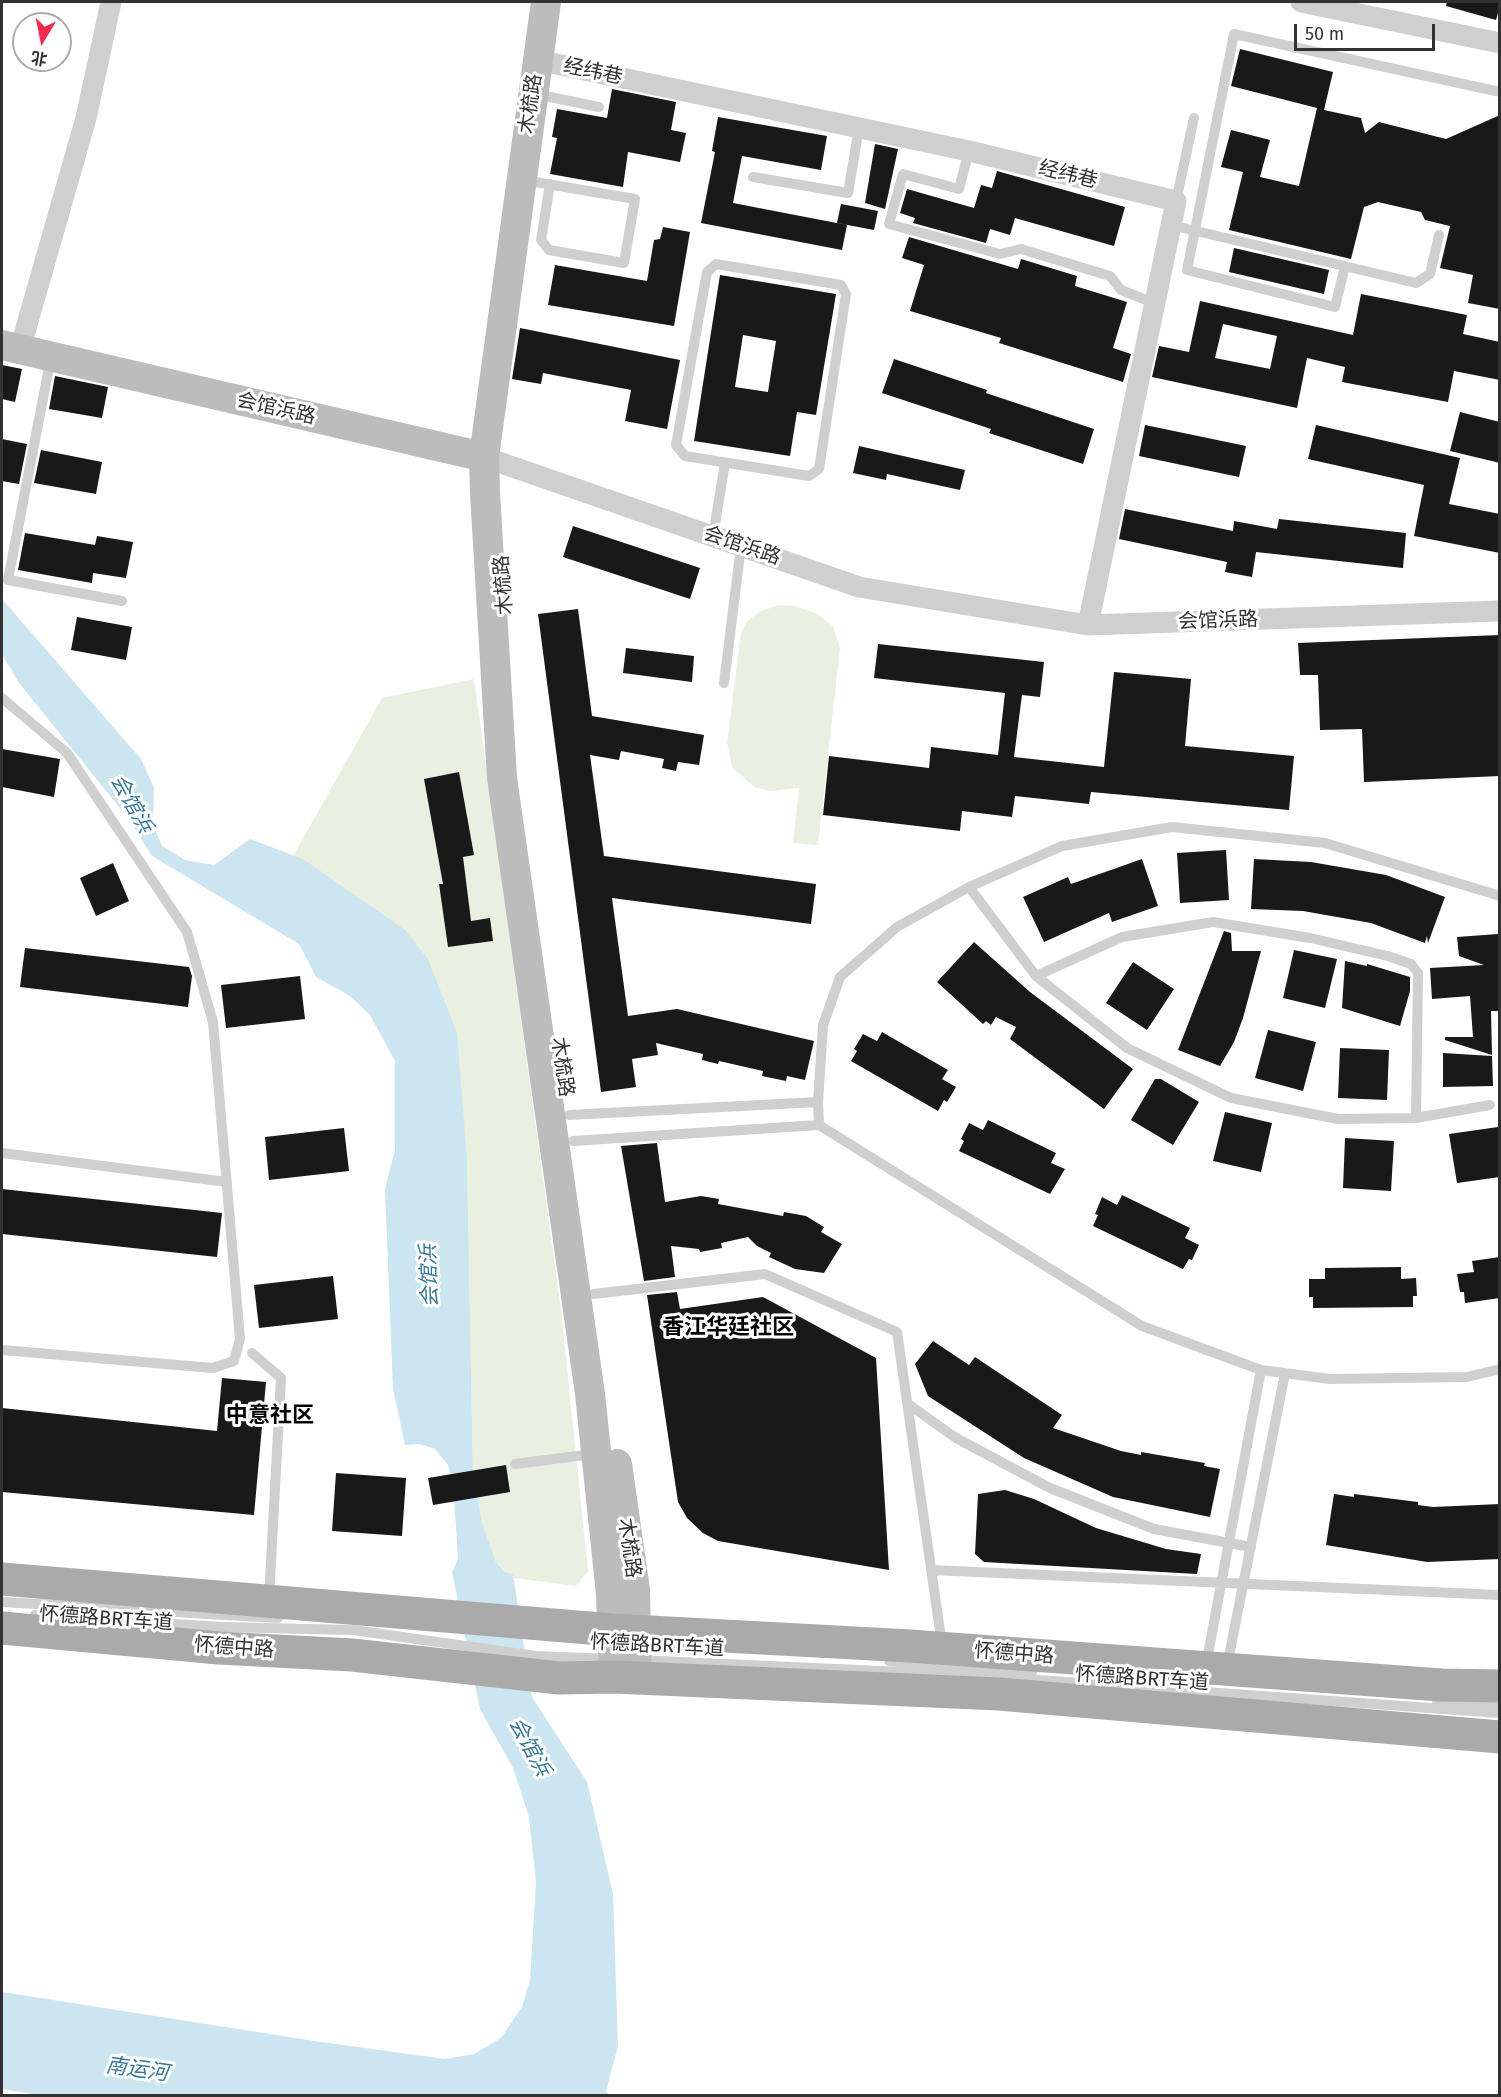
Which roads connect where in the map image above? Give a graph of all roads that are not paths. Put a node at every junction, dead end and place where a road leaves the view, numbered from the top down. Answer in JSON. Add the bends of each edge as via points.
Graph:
{"nodes":[{"id":1,"x":111,"y":2,"type":"edge"},
{"id":2,"x":546,"y":2,"type":"edge"},
{"id":3,"x":1301,"y":2,"type":"edge"},
{"id":4,"x":1500,"y":43,"type":"edge"},
{"id":5,"x":537,"y":60,"type":"junction"},
{"id":6,"x":1500,"y":92,"type":"edge"},
{"id":7,"x":532,"y":94,"type":"junction"},
{"id":8,"x":599,"y":107,"type":"dead end"},
{"id":9,"x":1194,"y":118,"type":"dead end"},
{"id":10,"x":859,"y":128,"type":"junction"},
{"id":11,"x":969,"y":151,"type":"junction"},
{"id":12,"x":753,"y":177,"type":"dead end"},
{"id":13,"x":535,"y":182,"type":"junction"},
{"id":14,"x":1176,"y":201,"type":"junction"},
{"id":15,"x":1171,"y":225,"type":"junction"},
{"id":16,"x":1194,"y":230,"type":"junction"},
{"id":17,"x":1439,"y":235,"type":"dead end"},
{"id":18,"x":1345,"y":266,"type":"junction"},
{"id":19,"x":1154,"y":303,"type":"junction"},
{"id":20,"x":11,"y":347,"type":"edge"},
{"id":21,"x":51,"y":357,"type":"junction"},
{"id":22,"x":484,"y":457,"type":"junction"},
{"id":23,"x":724,"y":463,"type":"junction"},
{"id":24,"x":713,"y":536,"type":"junction"},
{"id":25,"x":741,"y":546,"type":"junction"},
{"id":26,"x":122,"y":601,"type":"dead end"},
{"id":27,"x":1500,"y":611,"type":"edge"},
{"id":28,"x":1088,"y":625,"type":"junction"},
{"id":29,"x":724,"y":683,"type":"dead end"},
{"id":30,"x":2,"y":698,"type":"edge"},
{"id":31,"x":969,"y":887,"type":"junction"},
{"id":32,"x":1500,"y":896,"type":"edge"},
{"id":33,"x":1036,"y":976,"type":"junction"},
{"id":34,"x":818,"y":1102,"type":"junction"},
{"id":35,"x":1490,"y":1105,"type":"dead end"},
{"id":36,"x":1416,"y":1118,"type":"junction"},
{"id":37,"x":819,"y":1125,"type":"junction"},
{"id":38,"x":571,"y":1128,"type":"junction"},
{"id":39,"x":2,"y":1154,"type":"edge"},
{"id":40,"x":227,"y":1182,"type":"junction"},
{"id":41,"x":594,"y":1294,"type":"junction"},
{"id":42,"x":2,"y":1350,"type":"edge"},
{"id":43,"x":252,"y":1353,"type":"dead end"},
{"id":44,"x":1500,"y":1369,"type":"edge"},
{"id":45,"x":1261,"y":1370,"type":"junction"},
{"id":46,"x":1285,"y":1373,"type":"junction"},
{"id":47,"x":908,"y":1404,"type":"junction"},
{"id":48,"x":597,"y":1454,"type":"junction"},
{"id":49,"x":515,"y":1464,"type":"dead end"},
{"id":50,"x":1229,"y":1543,"type":"junction"},
{"id":51,"x":1251,"y":1547,"type":"junction"},
{"id":52,"x":931,"y":1570,"type":"junction"},
{"id":53,"x":2,"y":1579,"type":"edge"},
{"id":54,"x":1221,"y":1583,"type":"junction"},
{"id":55,"x":1243,"y":1584,"type":"junction"},
{"id":56,"x":1500,"y":1595,"type":"edge"},
{"id":57,"x":269,"y":1601,"type":"junction"},
{"id":58,"x":2,"y":1602,"type":"edge"},
{"id":59,"x":2,"y":1613,"type":"edge"},
{"id":60,"x":400,"y":1625,"type":"dead end"},
{"id":61,"x":2,"y":1628,"type":"edge"},
{"id":62,"x":460,"y":1643,"type":"junction"},
{"id":63,"x":943,"y":1649,"type":"junction"},
{"id":64,"x":625,"y":1651,"type":"junction"},
{"id":65,"x":824,"y":1656,"type":"dead end"},
{"id":66,"x":1216,"y":1669,"type":"junction"},
{"id":67,"x":1500,"y":1686,"type":"edge"},
{"id":68,"x":1500,"y":1703,"type":"edge"},
{"id":69,"x":1500,"y":1713,"type":"edge"},
{"id":70,"x":1500,"y":1737,"type":"edge"}],
"edges":[{"from":1,"to":20,"type":"street","via":[[86,118]]},
{"from":2,"to":5,"type":"street","name":"木梳路"},
{"from":3,"to":4,"type":"street"},
{"from":5,"to":7,"type":"street","name":"木梳路"},
{"from":5,"to":10,"type":"street","name":"经纬巷"},
{"from":6,"to":16,"type":"lane","via":[[1234,34]]},
{"from":7,"to":8,"type":"lane"},
{"from":7,"to":13,"type":"street","name":"木梳路"},
{"from":9,"to":14,"type":"lane"},
{"from":10,"to":11,"type":"street","name":"经纬巷"},
{"from":10,"to":12,"type":"lane","via":[[848,193]]},
{"from":11,"to":14,"type":"street","name":"经纬巷"},
{"from":11,"to":19,"type":"lane","via":[[959,189],[903,174],[889,224],[1000,254],[1021,249],[1110,276],[1121,290]]},
{"from":13,"to":13,"type":"lane","via":[[635,199],[624,263],[549,250],[541,240]]},
{"from":13,"to":22,"type":"street","name":"木梳路"},
{"from":14,"to":15,"type":"street"},
{"from":15,"to":16,"type":"lane"},
{"from":15,"to":19,"type":"street"},
{"from":16,"to":18,"type":"lane"},
{"from":16,"to":18,"type":"lane","via":[[1187,270],[1335,307]]},
{"from":17,"to":18,"type":"lane","via":[[1430,274],[1416,283]]},
{"from":19,"to":28,"type":"street"},
{"from":20,"to":21,"type":"street","name":"会馆浜路"},
{"from":21,"to":22,"type":"street","name":"会馆浜路"},
{"from":21,"to":26,"type":"lane","via":[[8,580]]},
{"from":22,"to":24,"type":"street","name":"会馆浜路"},
{"from":22,"to":38,"type":"street","name":"木梳路","via":[[498,494],[512,705]]},
{"from":22,"to":48,"type":"street","name":"木梳路","via":[[502,778]]},
{"from":23,"to":23,"type":"lane","via":[[685,456],[676,444],[707,272],[716,264],[841,285],[846,294],[819,469],[809,476]]},
{"from":23,"to":24,"type":"lane"},
{"from":24,"to":25,"type":"street","name":"会馆浜路"},
{"from":25,"to":28,"type":"street","name":"会馆浜路","via":[[859,587]]},
{"from":25,"to":29,"type":"lane"},
{"from":27,"to":28,"type":"street","name":"会馆浜路"},
{"from":30,"to":40,"type":"lane","via":[[67,753],[187,932],[213,1022]]},
{"from":31,"to":32,"type":"lane","via":[[1062,846],[1172,827],[1324,843]]},
{"from":31,"to":33,"type":"lane"},
{"from":31,"to":34,"type":"lane","via":[[897,927],[840,977],[823,1025]]},
{"from":33,"to":36,"type":"lane","via":[[1126,1048],[1231,1098],[1338,1119]]},
{"from":33,"to":36,"type":"lane","via":[[1122,937],[1213,922],[1310,938],[1410,964],[1419,973]]},
{"from":34,"to":37,"type":"lane"},
{"from":34,"to":38,"type":"lane"},
{"from":35,"to":36,"type":"lane"},
{"from":37,"to":38,"type":"lane"},
{"from":37,"to":45,"type":"lane","via":[[1142,1326]]},
{"from":38,"to":41,"type":"street","name":"木梳路"},
{"from":39,"to":40,"type":"lane"},
{"from":40,"to":42,"type":"lane","via":[[240,1339],[234,1361],[213,1368]]},
{"from":41,"to":47,"type":"lane","via":[[765,1274],[897,1332]]},
{"from":41,"to":64,"type":"street","name":"木梳路","via":[[635,1590]]},
{"from":43,"to":57,"type":"lane","via":[[281,1378]]},
{"from":44,"to":46,"type":"lane","via":[[1467,1377],[1330,1379]]},
{"from":45,"to":46,"type":"lane"},
{"from":45,"to":50,"type":"lane"},
{"from":46,"to":51,"type":"lane"},
{"from":47,"to":50,"type":"lane","via":[[956,1438],[1050,1488],[1154,1528]]},
{"from":47,"to":52,"type":"lane"},
{"from":48,"to":49,"type":"lane"},
{"from":48,"to":64,"type":"street","name":"木梳路","via":[[611,1594]]},
{"from":50,"to":51,"type":"lane"},
{"from":50,"to":54,"type":"lane"},
{"from":51,"to":55,"type":"lane"},
{"from":52,"to":54,"type":"lane"},
{"from":52,"to":63,"type":"lane"},
{"from":53,"to":57,"type":"main road"},
{"from":54,"to":55,"type":"lane"},
{"from":54,"to":66,"type":"lane"},
{"from":55,"to":56,"type":"lane"},
{"from":55,"to":66,"type":"lane"},
{"from":57,"to":62,"type":"main road"},
{"from":58,"to":60,"type":"lane","name":"怀德路BRT车道"},
{"from":59,"to":62,"type":"lane","name":"怀德路BRT车道","via":[[220,1627],[353,1630]]},
{"from":61,"to":62,"type":"main road","name":"怀德中路","via":[[219,1648],[352,1655]]},
{"from":62,"to":64,"type":"main road","name":"怀德中路","via":[[528,1622]]},
{"from":62,"to":64,"type":"main road","name":"怀德中路","via":[[535,1665],[560,1678]]},
{"from":63,"to":64,"type":"main road","name":"怀德中路","via":[[685,1632]]},
{"from":63,"to":66,"type":"main road","name":"怀德中路"},
{"from":64,"to":69,"type":"lane","name":"怀德路BRT车道"},
{"from":64,"to":70,"type":"main road","name":"怀德中路","via":[[999,1694]]},
{"from":65,"to":68,"type":"lane","name":"怀德路BRT车道"},
{"from":66,"to":67,"type":"main road","name":"怀德中路"}]}
